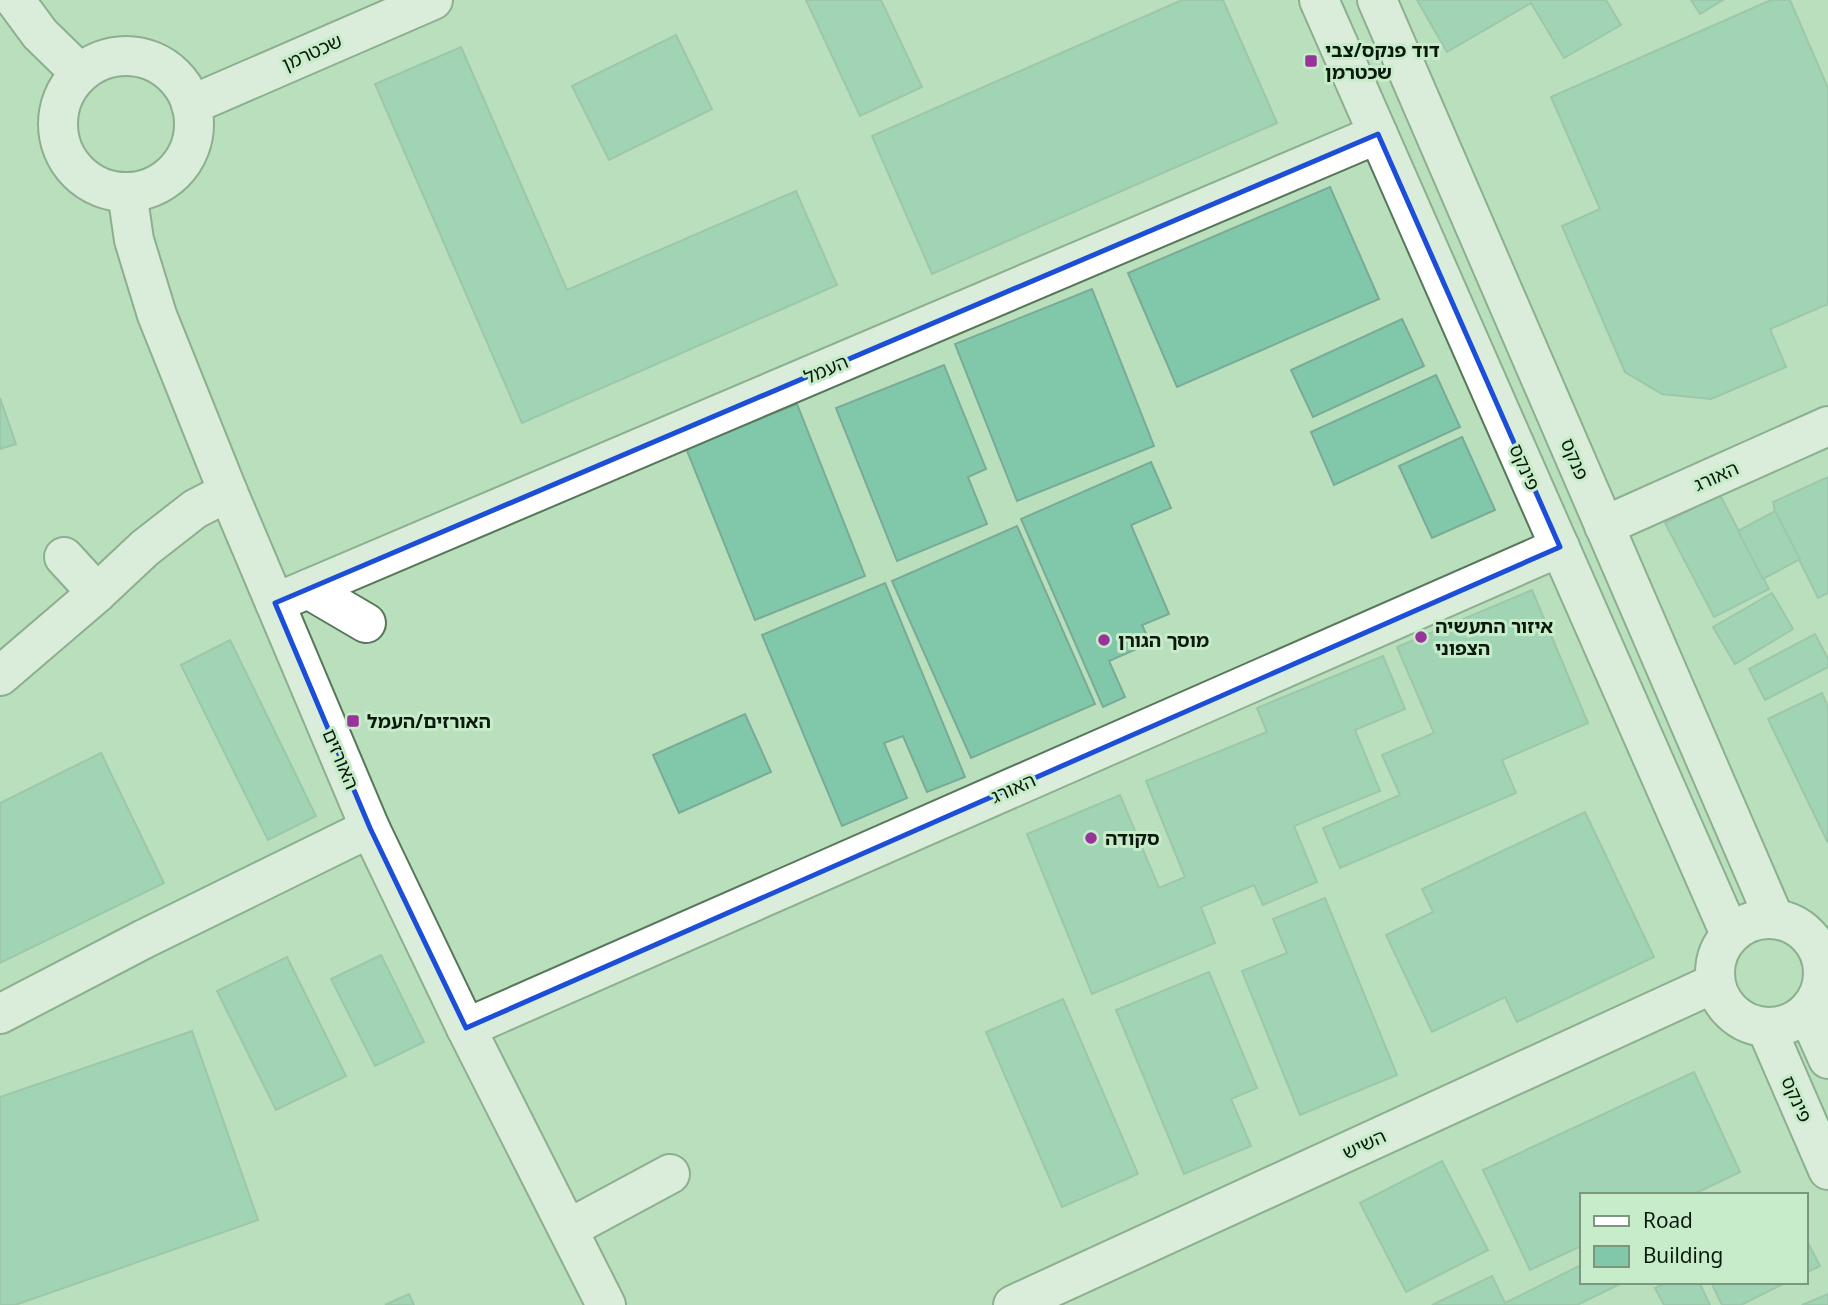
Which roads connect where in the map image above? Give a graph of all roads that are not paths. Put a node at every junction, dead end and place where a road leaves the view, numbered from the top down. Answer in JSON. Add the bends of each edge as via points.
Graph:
{"nodes":[{"id":1,"x":15,"y":0,"type":"edge"},
{"id":2,"x":433,"y":0,"type":"edge"},
{"id":3,"x":1319,"y":0,"type":"edge"},
{"id":4,"x":1377,"y":0,"type":"edge"},
{"id":5,"x":80,"y":73,"type":"junction"},
{"id":6,"x":191,"y":104,"type":"junction"},
{"id":7,"x":1378,"y":134,"type":"junction"},
{"id":8,"x":127,"y":192,"type":"junction"},
{"id":9,"x":1828,"y":426,"type":"edge"},
{"id":10,"x":228,"y":492,"type":"junction"},
{"id":11,"x":1604,"y":526,"type":"junction"},
{"id":12,"x":1560,"y":547,"type":"junction"},
{"id":13,"x":64,"y":557,"type":"dead end"},
{"id":14,"x":97,"y":593,"type":"junction"},
{"id":15,"x":291,"y":596,"type":"junction"},
{"id":16,"x":366,"y":623,"type":"dead end"},
{"id":17,"x":0,"y":676,"type":"edge"},
{"id":18,"x":370,"y":828,"type":"junction"},
{"id":19,"x":1774,"y":918,"type":"junction"},
{"id":20,"x":1730,"y":934,"type":"junction"},
{"id":21,"x":1821,"y":938,"type":"edge"},
{"id":22,"x":1715,"y":983,"type":"junction"},
{"id":23,"x":1807,"y":1012,"type":"junction"},
{"id":24,"x":0,"y":1014,"type":"edge"},
{"id":25,"x":1766,"y":1027,"type":"junction"},
{"id":26,"x":466,"y":1028,"type":"junction"},
{"id":27,"x":1828,"y":1059,"type":"edge"},
{"id":28,"x":1828,"y":1170,"type":"edge"},
{"id":29,"x":670,"y":1174,"type":"dead end"},
{"id":30,"x":568,"y":1229,"type":"junction"},
{"id":31,"x":606,"y":1305,"type":"edge"},
{"id":32,"x":1013,"y":1305,"type":"edge"}],
"edges":[{"from":1,"to":5,"type":"street","via":[[40,34]]},
{"from":2,"to":6,"type":"street","name":"שכטרמן"},
{"from":3,"to":7,"type":"street","name":"פינקס"},
{"from":4,"to":11,"type":"street","name":"פנקס"},
{"from":5,"to":6,"type":"street","via":[[110,57],[145,58],[174,76]]},
{"from":5,"to":8,"type":"street","via":[[65,92],[58,114],[59,138],[68,160],[83,177],[104,188]]},
{"from":6,"to":8,"type":"street","via":[[191,146],[181,164],[148,189]]},
{"from":7,"to":12,"type":"street","name":"פינקס"},
{"from":7,"to":15,"type":"street","name":"העמל"},
{"from":8,"to":10,"type":"street","name":"האורזים","via":[[134,240],[157,315]]},
{"from":9,"to":11,"type":"street","name":"האורג"},
{"from":10,"to":14,"type":"street","via":[[195,509]]},
{"from":10,"to":15,"type":"street","name":"האורזים"},
{"from":11,"to":19,"type":"street","name":"פנקס"},
{"from":12,"to":20,"type":"street","name":"פינקס"},
{"from":12,"to":26,"type":"street","name":"האורג"},
{"from":13,"to":14,"type":"street"},
{"from":14,"to":17,"type":"street"},
{"from":15,"to":16,"type":"street"},
{"from":15,"to":18,"type":"street","name":"האורזים"},
{"from":18,"to":24,"type":"street"},
{"from":18,"to":26,"type":"street","name":"האורזים"},
{"from":19,"to":20,"type":"street","via":[[1755,920]]},
{"from":19,"to":21,"type":"street"},
{"from":20,"to":22,"type":"street","via":[[1719,949]]},
{"from":21,"to":23,"type":"street","via":[[1823,978]]},
{"from":22,"to":25,"type":"street","via":[[1721,1000],[1734,1015]]},
{"from":22,"to":32,"type":"street","name":"השיש"},
{"from":23,"to":25,"type":"street","via":[[1785,1025]]},
{"from":23,"to":27,"type":"street"},
{"from":25,"to":28,"type":"street","name":"פינקס"},
{"from":26,"to":30,"type":"street","name":"האורזים"},
{"from":29,"to":30,"type":"street"},
{"from":30,"to":31,"type":"street","name":"האורזים"}]}
